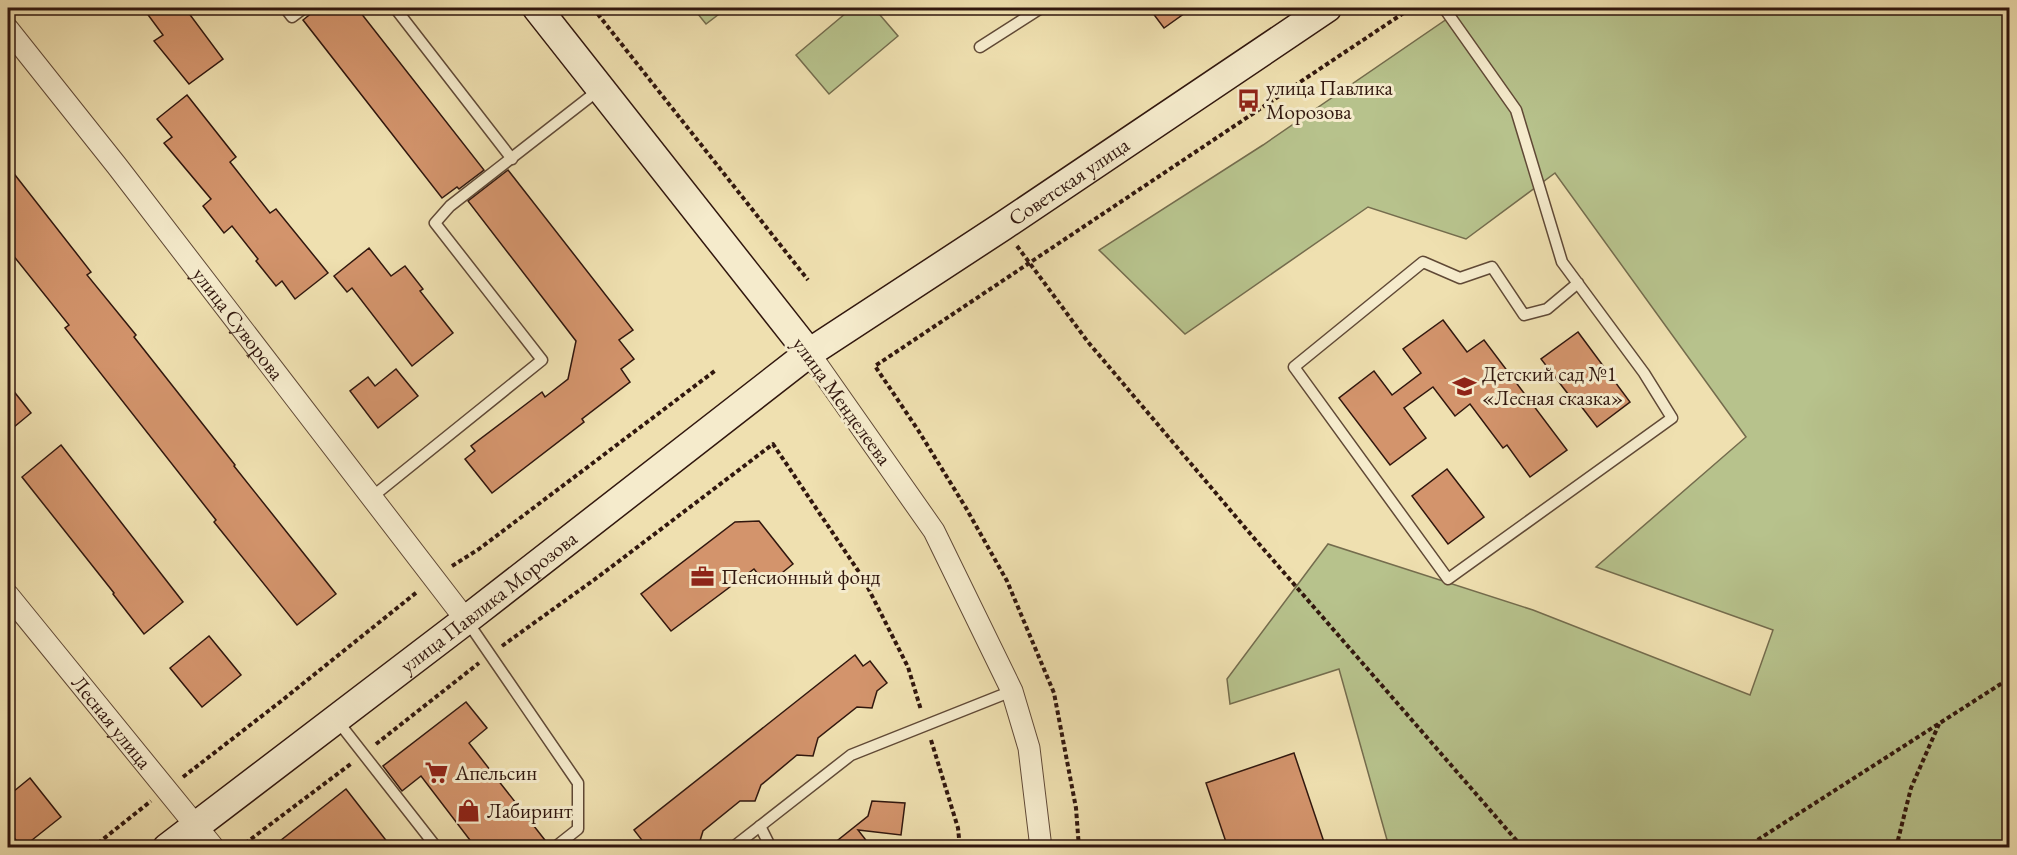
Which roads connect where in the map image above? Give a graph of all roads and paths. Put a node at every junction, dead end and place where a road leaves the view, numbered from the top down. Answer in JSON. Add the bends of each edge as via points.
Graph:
{"nodes":[{"id":1,"x":285,"y":8,"type":"edge"},
{"id":2,"x":304,"y":8,"type":"edge"},
{"id":3,"x":395,"y":8,"type":"edge"},
{"id":4,"x":537,"y":8,"type":"edge"},
{"id":5,"x":593,"y":8,"type":"edge"},
{"id":6,"x":1041,"y":8,"type":"edge"},
{"id":7,"x":1327,"y":8,"type":"edge"},
{"id":8,"x":1411,"y":8,"type":"edge"},
{"id":9,"x":1444,"y":8,"type":"edge"},
{"id":10,"x":8,"y":29,"type":"edge"},
{"id":11,"x":980,"y":47,"type":"dead end"},
{"id":12,"x":601,"y":88,"type":"junction"},
{"id":13,"x":512,"y":159,"type":"junction"},
{"id":14,"x":1003,"y":226,"type":"junction"},
{"id":15,"x":1029,"y":264,"type":"junction"},
{"id":16,"x":808,"y":280,"type":"dead end"},
{"id":17,"x":1578,"y":283,"type":"junction"},
{"id":18,"x":809,"y":353,"type":"junction"},
{"id":19,"x":716,"y":370,"type":"dead end"},
{"id":20,"x":773,"y":444,"type":"dead end"},
{"id":21,"x":372,"y":497,"type":"junction"},
{"id":22,"x":434,"y":578,"type":"junction"},
{"id":23,"x":8,"y":595,"type":"edge"},
{"id":24,"x":466,"y":620,"type":"junction"},
{"id":25,"x":2010,"y":678,"type":"edge"},
{"id":26,"x":1012,"y":691,"type":"junction"},
{"id":27,"x":336,"y":719,"type":"junction"},
{"id":28,"x":1940,"y":723,"type":"junction"},
{"id":29,"x":926,"y":725,"type":"junction"},
{"id":30,"x":167,"y":789,"type":"junction"},
{"id":31,"x":197,"y":825,"type":"junction"},
{"id":32,"x":760,"y":826,"type":"junction"},
{"id":33,"x":92,"y":848,"type":"edge"},
{"id":34,"x":167,"y":848,"type":"edge"},
{"id":35,"x":214,"y":848,"type":"edge"},
{"id":36,"x":437,"y":848,"type":"edge"},
{"id":37,"x":554,"y":848,"type":"edge"},
{"id":38,"x":732,"y":848,"type":"edge"},
{"id":39,"x":771,"y":848,"type":"edge"},
{"id":40,"x":960,"y":848,"type":"edge"},
{"id":41,"x":1041,"y":848,"type":"edge"},
{"id":42,"x":1079,"y":848,"type":"edge"},
{"id":43,"x":1523,"y":848,"type":"edge"},
{"id":44,"x":1745,"y":848,"type":"edge"},
{"id":45,"x":1896,"y":848,"type":"edge"}],
"edges":[{"from":1,"to":2,"type":"lane","via":[[292,17]]},
{"from":3,"to":13,"type":"lane"},
{"from":4,"to":12,"type":"street","name":"улица Менделеева"},
{"from":5,"to":16,"type":"path"},
{"from":6,"to":11,"type":"lane"},
{"from":7,"to":14,"type":"street","name":"Советская улица"},
{"from":8,"to":15,"type":"path"},
{"from":9,"to":17,"type":"lane","via":[[1516,110],[1562,262]]},
{"from":10,"to":21,"type":"street","name":"улица Суворова"},
{"from":12,"to":13,"type":"lane"},
{"from":12,"to":18,"type":"street","name":"улица Менделеева"},
{"from":13,"to":21,"type":"lane","via":[[450,206],[435,224],[542,360]]},
{"from":14,"to":15,"type":"path"},
{"from":14,"to":18,"type":"street","name":"Советская улица"},
{"from":15,"to":42,"type":"path","via":[[875,366],[966,508],[1012,591],[1054,693],[1076,808]]},
{"from":15,"to":43,"type":"path","via":[[1096,351],[1253,537]]},
{"from":17,"to":17,"type":"lane","via":[[1672,418],[1448,579],[1294,366],[1423,262],[1460,278],[1492,267],[1524,315],[1547,309]]},
{"from":18,"to":24,"type":"street","name":"улица Павлика Морозова"},
{"from":18,"to":26,"type":"street","name":"улица Менделеева","via":[[934,531]]},
{"from":19,"to":22,"type":"path","via":[[479,549]]},
{"from":20,"to":29,"type":"path","via":[[863,578],[908,667]]},
{"from":21,"to":22,"type":"street","name":"улица Суворова"},
{"from":22,"to":24,"type":"street","name":"улица Суворова"},
{"from":22,"to":30,"type":"path"},
{"from":23,"to":30,"type":"street","name":"Лесная улица"},
{"from":24,"to":27,"type":"street","name":"улица Павлика Морозова"},
{"from":24,"to":37,"type":"lane","via":[[578,783],[578,829]]},
{"from":25,"to":28,"type":"path"},
{"from":26,"to":29,"type":"lane"},
{"from":26,"to":41,"type":"street","name":"улица Менделеева","via":[[1029,748]]},
{"from":27,"to":31,"type":"street","name":"улица Павлика Морозова"},
{"from":27,"to":36,"type":"lane"},
{"from":28,"to":44,"type":"path"},
{"from":28,"to":45,"type":"path","via":[[1911,788]]},
{"from":29,"to":32,"type":"lane","via":[[851,755]]},
{"from":29,"to":40,"type":"path","via":[[958,828]]},
{"from":30,"to":31,"type":"street","name":"Лесная улица"},
{"from":30,"to":33,"type":"path"},
{"from":31,"to":34,"type":"street","name":"улица Павлика Морозова"},
{"from":31,"to":35,"type":"street","name":"Лесная улица"},
{"from":32,"to":38,"type":"lane"},
{"from":32,"to":39,"type":"lane"}]}
